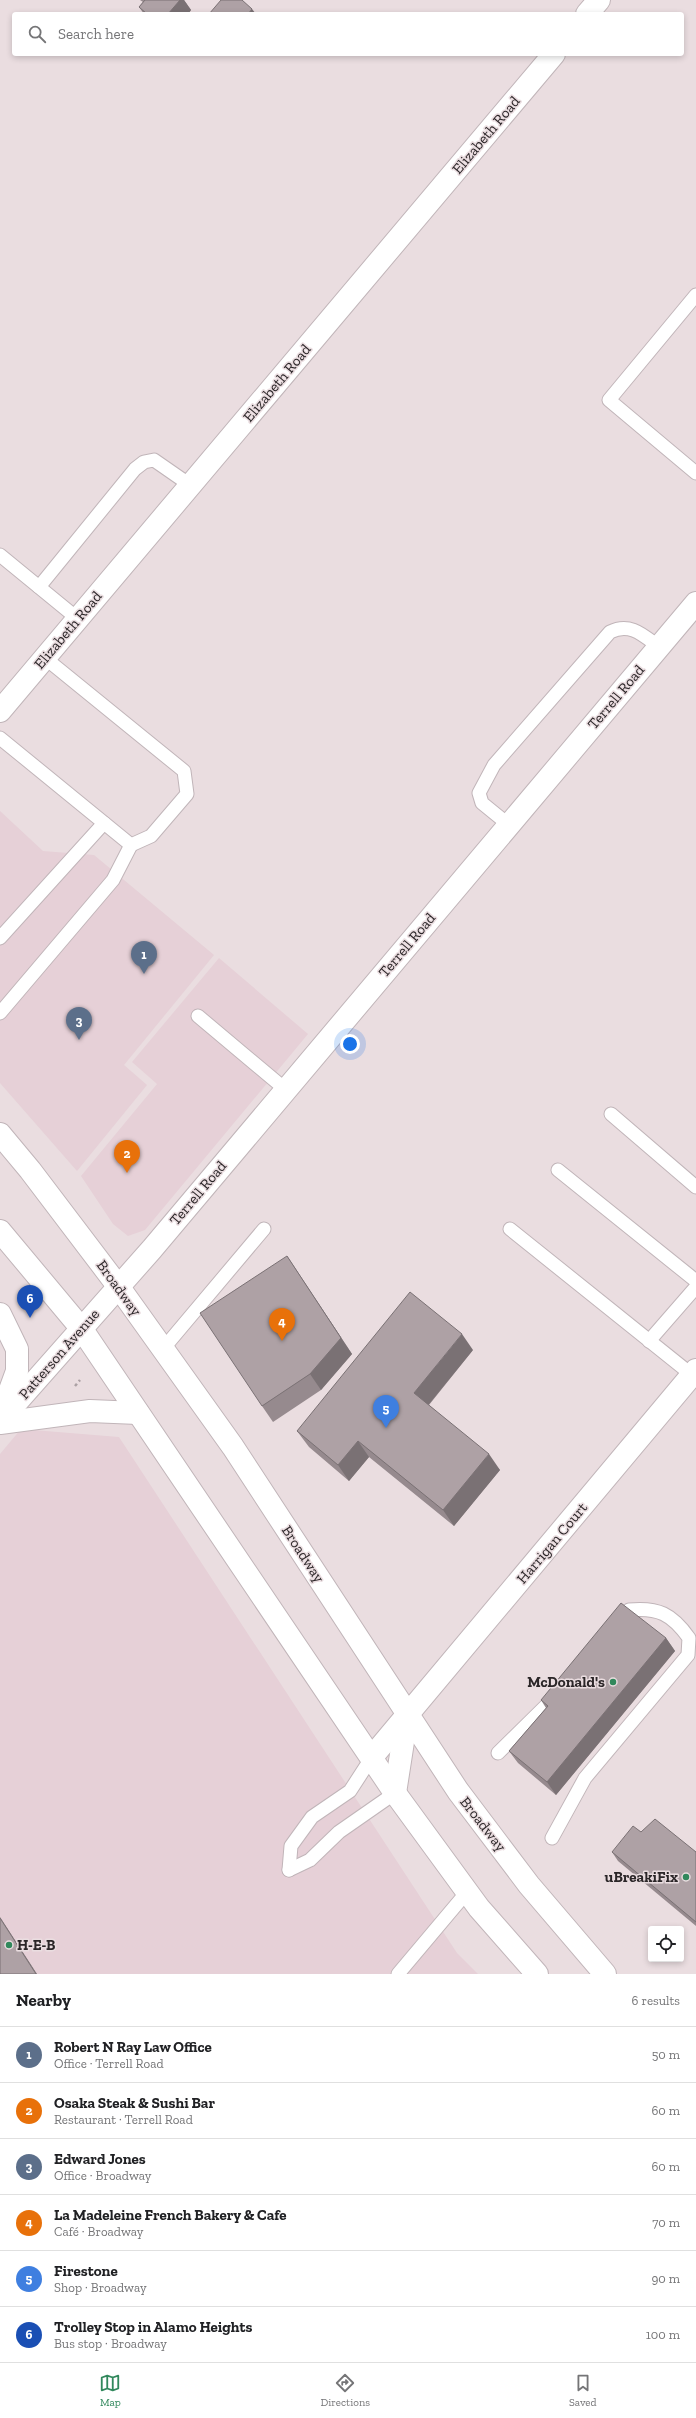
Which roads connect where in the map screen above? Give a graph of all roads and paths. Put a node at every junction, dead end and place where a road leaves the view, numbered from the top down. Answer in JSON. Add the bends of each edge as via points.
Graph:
{"nodes":[{"id":1,"x":599,"y":0,"type":"edge"},
{"id":2,"x":589,"y":12,"type":"edge"},
{"id":3,"x":552,"y":56,"type":"edge"},
{"id":4,"x":696,"y":295,"type":"edge"},
{"id":5,"x":696,"y":473,"type":"edge"},
{"id":6,"x":190,"y":485,"type":"junction"},
{"id":7,"x":0,"y":554,"type":"edge"},
{"id":8,"x":39,"y":587,"type":"junction"},
{"id":9,"x":696,"y":603,"type":"edge"},
{"id":10,"x":78,"y":619,"type":"junction"},
{"id":11,"x":659,"y":647,"type":"junction"},
{"id":12,"x":45,"y":658,"type":"junction"},
{"id":13,"x":0,"y":712,"type":"edge"},
{"id":14,"x":0,"y":738,"type":"edge"},
{"id":15,"x":104,"y":823,"type":"junction"},
{"id":16,"x":509,"y":825,"type":"junction"},
{"id":17,"x":131,"y":845,"type":"junction"},
{"id":18,"x":0,"y":938,"type":"edge"},
{"id":19,"x":0,"y":1013,"type":"edge"},
{"id":20,"x":198,"y":1016,"type":"dead end"},
{"id":21,"x":285,"y":1089,"type":"junction"},
{"id":22,"x":611,"y":1114,"type":"dead end"},
{"id":23,"x":0,"y":1134,"type":"edge"},
{"id":24,"x":558,"y":1170,"type":"dead end"},
{"id":25,"x":696,"y":1187,"type":"edge"},
{"id":26,"x":510,"y":1228,"type":"dead end"},
{"id":27,"x":264,"y":1229,"type":"dead end"},
{"id":28,"x":0,"y":1231,"type":"edge"},
{"id":29,"x":696,"y":1281,"type":"edge"},
{"id":30,"x":118,"y":1286,"type":"junction"},
{"id":31,"x":696,"y":1287,"type":"edge"},
{"id":32,"x":0,"y":1314,"type":"edge"},
{"id":33,"x":81,"y":1328,"type":"junction"},
{"id":34,"x":649,"y":1341,"type":"junction"},
{"id":35,"x":163,"y":1349,"type":"junction"},
{"id":36,"x":694,"y":1373,"type":"edge"},
{"id":37,"x":138,"y":1413,"type":"junction"},
{"id":38,"x":0,"y":1421,"type":"edge"},
{"id":39,"x":609,"y":1633,"type":"edge"},
{"id":40,"x":565,"y":1685,"type":"edge"},
{"id":41,"x":407,"y":1716,"type":"junction"},
{"id":42,"x":498,"y":1753,"type":"dead end"},
{"id":43,"x":372,"y":1757,"type":"junction"},
{"id":44,"x":395,"y":1792,"type":"junction"},
{"id":45,"x":552,"y":1838,"type":"dead end"},
{"id":46,"x":467,"y":1892,"type":"junction"},
{"id":47,"x":398,"y":1974,"type":"edge"},
{"id":48,"x":537,"y":1974,"type":"edge"},
{"id":49,"x":605,"y":1974,"type":"edge"}],
"edges":[{"from":1,"to":2,"type":"street"},
{"from":3,"to":6,"type":"street","name":"Elizabeth Road"},
{"from":4,"to":5,"type":"lane","via":[[609,400]]},
{"from":6,"to":8,"type":"lane","via":[[154,460],[144,462]]},
{"from":6,"to":10,"type":"street","name":"Elizabeth Road"},
{"from":7,"to":8,"type":"lane"},
{"from":8,"to":10,"type":"lane"},
{"from":9,"to":11,"type":"street","name":"Terrell Road"},
{"from":10,"to":12,"type":"street","name":"Elizabeth Road"},
{"from":11,"to":16,"type":"street","name":"Terrell Road"},
{"from":11,"to":16,"type":"lane","via":[[635,629],[620,627],[610,632],[494,765],[479,793],[482,802]]},
{"from":12,"to":13,"type":"street","name":"Elizabeth Road"},
{"from":12,"to":17,"type":"lane","via":[[184,772],[187,794],[151,836]]},
{"from":14,"to":15,"type":"lane"},
{"from":15,"to":17,"type":"lane"},
{"from":15,"to":18,"type":"lane"},
{"from":16,"to":21,"type":"street","name":"Terrell Road"},
{"from":17,"to":19,"type":"lane","via":[[113,880]]},
{"from":20,"to":21,"type":"lane"},
{"from":21,"to":30,"type":"street","name":"Terrell Road"},
{"from":22,"to":25,"type":"lane"},
{"from":23,"to":30,"type":"street","name":"Broadway"},
{"from":24,"to":29,"type":"lane"},
{"from":26,"to":34,"type":"lane"},
{"from":27,"to":35,"type":"lane"},
{"from":28,"to":33,"type":"street"},
{"from":30,"to":33,"type":"street","name":"Patterson Avenue"},
{"from":30,"to":35,"type":"street","name":"Broadway"},
{"from":31,"to":34,"type":"lane"},
{"from":32,"to":38,"type":"street","via":[[17,1349],[17,1371]]},
{"from":33,"to":37,"type":"street"},
{"from":33,"to":38,"type":"street","name":"Patterson Avenue"},
{"from":34,"to":36,"type":"lane"},
{"from":35,"to":41,"type":"street","name":"Broadway","via":[[233,1447]]},
{"from":36,"to":41,"type":"street","name":"Harrigan Court"},
{"from":37,"to":38,"type":"street","via":[[90,1411]]},
{"from":37,"to":43,"type":"street"},
{"from":39,"to":45,"type":"lane","via":[[629,1610],[644,1608],[664,1612],[681,1626],[689,1638],[688,1655],[585,1778]]},
{"from":40,"to":42,"type":"lane","via":[[545,1709]]},
{"from":41,"to":43,"type":"street","name":"Harrigan Court"},
{"from":41,"to":44,"type":"street"},
{"from":41,"to":49,"type":"street","name":"Broadway","via":[[458,1791],[529,1885]]},
{"from":43,"to":44,"type":"street"},
{"from":43,"to":44,"type":"lane","via":[[350,1791],[312,1817],[291,1846],[289,1870],[310,1860],[339,1832]]},
{"from":44,"to":46,"type":"street"},
{"from":46,"to":47,"type":"lane"},
{"from":46,"to":48,"type":"street"}]}
